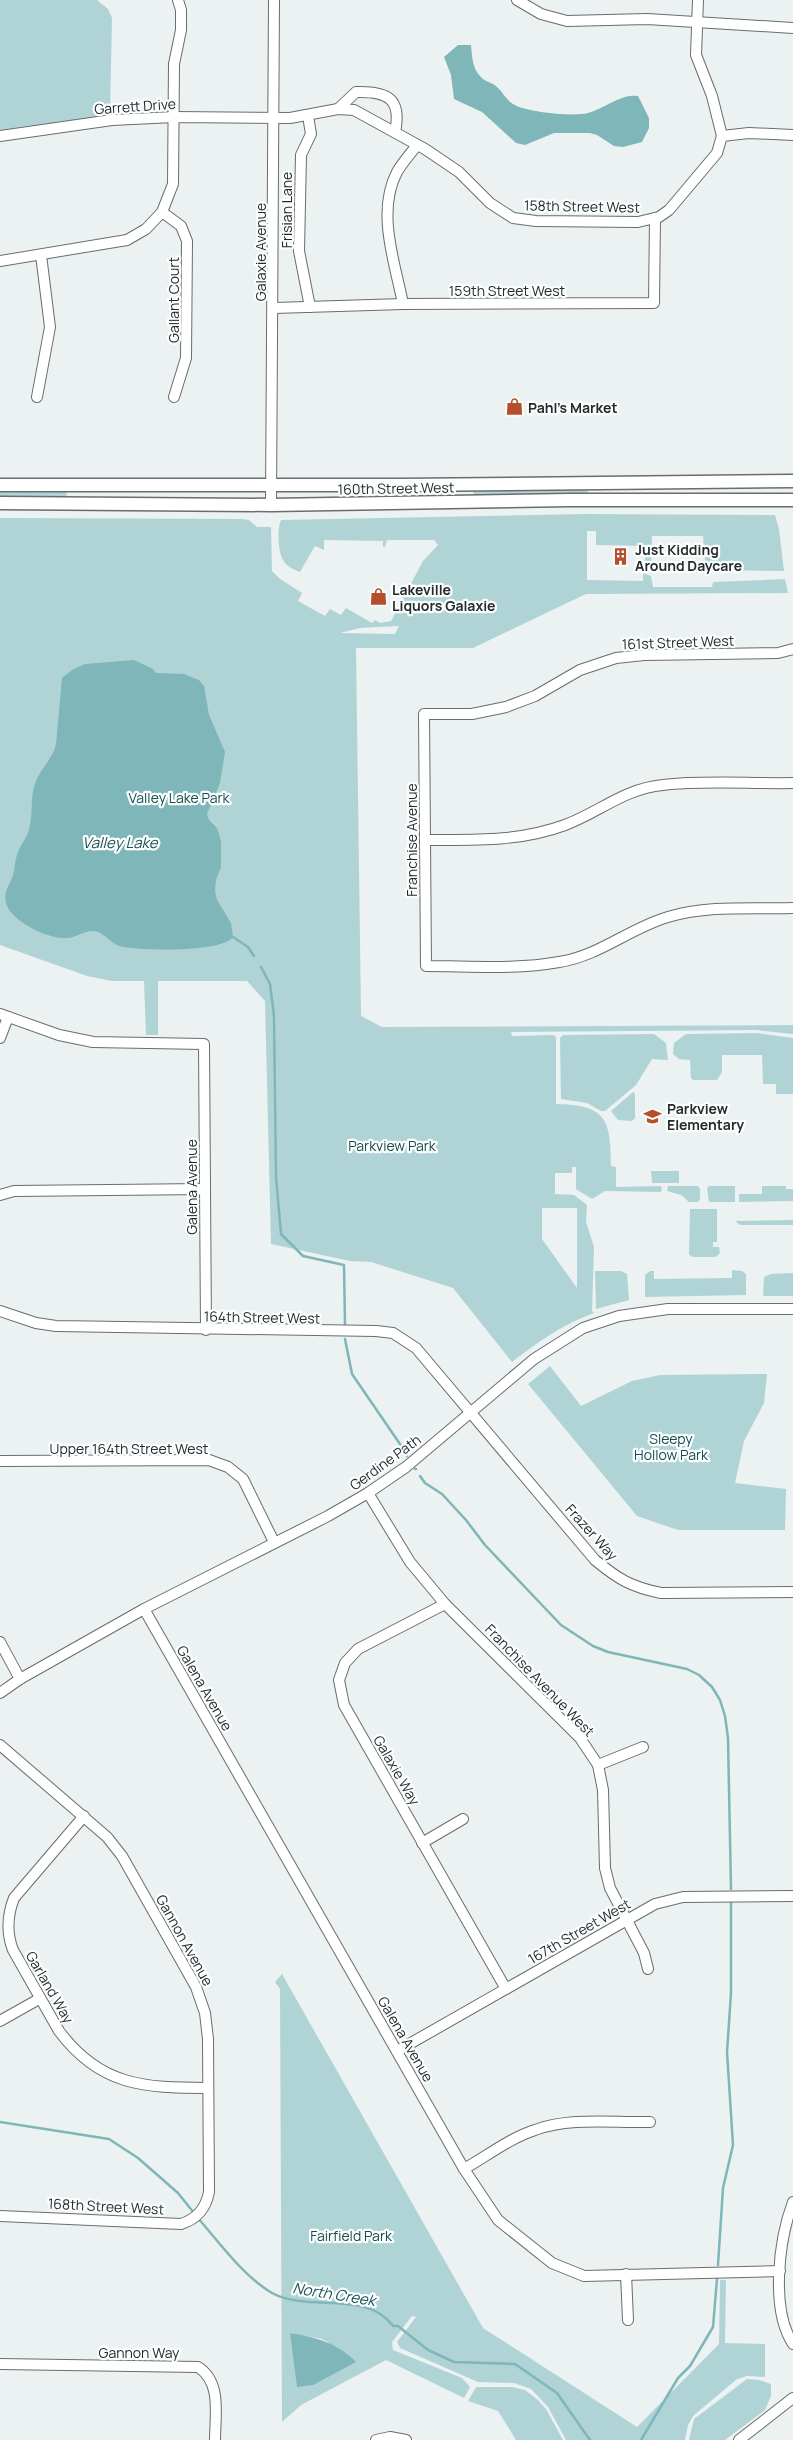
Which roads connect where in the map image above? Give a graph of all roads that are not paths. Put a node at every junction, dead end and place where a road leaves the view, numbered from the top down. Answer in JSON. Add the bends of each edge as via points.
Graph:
{"nodes":[{"id":1,"x":178,"y":0,"type":"edge"},
{"id":2,"x":274,"y":0,"type":"edge"},
{"id":3,"x":517,"y":0,"type":"edge"},
{"id":4,"x":698,"y":0,"type":"edge"},
{"id":5,"x":698,"y":22,"type":"junction"},
{"id":6,"x":793,"y":28,"type":"edge"},
{"id":7,"x":338,"y":109,"type":"junction"},
{"id":8,"x":308,"y":116,"type":"junction"},
{"id":9,"x":174,"y":117,"type":"junction"},
{"id":10,"x":274,"y":118,"type":"junction"},
{"id":11,"x":395,"y":132,"type":"junction"},
{"id":12,"x":793,"y":135,"type":"edge"},
{"id":13,"x":0,"y":136,"type":"edge"},
{"id":14,"x":722,"y":136,"type":"junction"},
{"id":15,"x":417,"y":144,"type":"junction"},
{"id":16,"x":162,"y":212,"type":"junction"},
{"id":17,"x":655,"y":218,"type":"junction"},
{"id":18,"x":41,"y":255,"type":"junction"},
{"id":19,"x":0,"y":261,"type":"edge"},
{"id":20,"x":403,"y":304,"type":"junction"},
{"id":21,"x":310,"y":307,"type":"junction"},
{"id":22,"x":274,"y":308,"type":"junction"},
{"id":23,"x":37,"y":397,"type":"dead end"},
{"id":24,"x":174,"y":397,"type":"dead end"},
{"id":25,"x":793,"y":481,"type":"edge"},
{"id":26,"x":0,"y":485,"type":"edge"},
{"id":27,"x":272,"y":486,"type":"junction"},
{"id":28,"x":793,"y":500,"type":"edge"},
{"id":29,"x":0,"y":503,"type":"edge"},
{"id":30,"x":271,"y":504,"type":"junction"},
{"id":31,"x":793,"y":650,"type":"edge"},
{"id":32,"x":424,"y":714,"type":"joint"},
{"id":33,"x":793,"y":783,"type":"edge"},
{"id":34,"x":425,"y":840,"type":"junction"},
{"id":35,"x":793,"y":908,"type":"edge"},
{"id":36,"x":4,"y":1015,"type":"edge"},
{"id":37,"x":0,"y":1038,"type":"edge"},
{"id":38,"x":205,"y":1189,"type":"junction"},
{"id":39,"x":0,"y":1195,"type":"edge"},
{"id":40,"x":793,"y":1309,"type":"edge"},
{"id":41,"x":0,"y":1311,"type":"edge"},
{"id":42,"x":206,"y":1330,"type":"junction"},
{"id":43,"x":471,"y":1412,"type":"junction"},
{"id":44,"x":0,"y":1461,"type":"edge"},
{"id":45,"x":368,"y":1493,"type":"junction"},
{"id":46,"x":274,"y":1542,"type":"junction"},
{"id":47,"x":793,"y":1592,"type":"edge"},
{"id":48,"x":445,"y":1604,"type":"junction"},
{"id":49,"x":144,"y":1609,"type":"junction"},
{"id":50,"x":0,"y":1642,"type":"edge"},
{"id":51,"x":20,"y":1679,"type":"junction"},
{"id":52,"x":0,"y":1693,"type":"edge"},
{"id":53,"x":0,"y":1745,"type":"edge"},
{"id":54,"x":643,"y":1747,"type":"dead end"},
{"id":55,"x":598,"y":1765,"type":"junction"},
{"id":56,"x":84,"y":1816,"type":"junction"},
{"id":57,"x":463,"y":1819,"type":"dead end"},
{"id":58,"x":422,"y":1843,"type":"junction"},
{"id":59,"x":793,"y":1896,"type":"edge"},
{"id":60,"x":625,"y":1920,"type":"junction"},
{"id":61,"x":648,"y":1969,"type":"dead end"},
{"id":62,"x":506,"y":1989,"type":"junction"},
{"id":63,"x":39,"y":1998,"type":"junction"},
{"id":64,"x":0,"y":2021,"type":"edge"},
{"id":65,"x":397,"y":2051,"type":"junction"},
{"id":66,"x":208,"y":2088,"type":"junction"},
{"id":67,"x":650,"y":2122,"type":"dead end"},
{"id":68,"x":464,"y":2168,"type":"junction"},
{"id":69,"x":793,"y":2202,"type":"edge"},
{"id":70,"x":204,"y":2208,"type":"joint"},
{"id":71,"x":0,"y":2216,"type":"edge"},
{"id":72,"x":780,"y":2271,"type":"junction"},
{"id":73,"x":626,"y":2274,"type":"junction"},
{"id":74,"x":628,"y":2320,"type":"dead end"},
{"id":75,"x":793,"y":2344,"type":"edge"},
{"id":76,"x":0,"y":2364,"type":"edge"},
{"id":77,"x":793,"y":2398,"type":"edge"},
{"id":78,"x":215,"y":2440,"type":"edge"},
{"id":79,"x":376,"y":2440,"type":"edge"},
{"id":80,"x":406,"y":2440,"type":"edge"},
{"id":81,"x":739,"y":2440,"type":"edge"}],
"edges":[{"from":1,"to":9,"type":"street","via":[[181,30],[174,64]]},
{"from":2,"to":10,"type":"street","name":"Galaxie Avenue"},
{"from":3,"to":5,"type":"street","via":[[541,14],[567,21],[647,19]]},
{"from":4,"to":5,"type":"street"},
{"from":5,"to":6,"type":"street"},
{"from":5,"to":14,"type":"street","via":[[696,56],[712,96]]},
{"from":7,"to":8,"type":"street","name":"158th Street West"},
{"from":7,"to":11,"type":"street","name":"158th Street West","via":[[354,110]]},
{"from":7,"to":11,"type":"street","via":[[356,92],[374,91],[392,100],[399,114]]},
{"from":8,"to":10,"type":"street","name":"158th Street West"},
{"from":8,"to":21,"type":"street","name":"Frisian Lane","via":[[311,134],[301,155],[299,251]]},
{"from":9,"to":10,"type":"street","name":"Garrett Drive"},
{"from":9,"to":13,"type":"street","name":"Garrett Drive","via":[[112,120]]},
{"from":9,"to":16,"type":"street","via":[[173,184]]},
{"from":10,"to":22,"type":"street","name":"Galaxie Avenue"},
{"from":11,"to":15,"type":"street","name":"158th Street West"},
{"from":12,"to":14,"type":"street","via":[[750,133]]},
{"from":14,"to":17,"type":"street","name":"158th Street West","via":[[717,153],[669,210]]},
{"from":15,"to":17,"type":"street","name":"158th Street West","via":[[459,172],[490,203],[513,218],[638,222]]},
{"from":15,"to":20,"type":"street","via":[[396,173],[388,206],[389,236]]},
{"from":16,"to":18,"type":"street","via":[[146,229],[127,240]]},
{"from":16,"to":24,"type":"street","name":"Gallant Court","via":[[181,226],[186,241],[186,358]]},
{"from":17,"to":20,"type":"street","name":"159th Street West","via":[[654,303]]},
{"from":18,"to":19,"type":"street"},
{"from":18,"to":23,"type":"street","via":[[50,327]]},
{"from":20,"to":21,"type":"street","name":"159th Street West"},
{"from":21,"to":22,"type":"street","name":"159th Street West"},
{"from":22,"to":27,"type":"street","name":"Galaxie Avenue"},
{"from":25,"to":27,"type":"main road","name":"160th Street West"},
{"from":26,"to":27,"type":"main road","name":"160th Street West"},
{"from":27,"to":30,"type":"street","name":"Galaxie Avenue"},
{"from":28,"to":30,"type":"main road","name":"160th Street West"},
{"from":29,"to":30,"type":"main road","name":"160th Street West"},
{"from":31,"to":32,"type":"street","name":"161st Street West","via":[[616,658],[580,670],[535,696],[506,707],[472,714]]},
{"from":32,"to":34,"type":"street","name":"Franchise Avenue"},
{"from":33,"to":34,"type":"street","via":[[662,785],[621,795],[567,824],[535,835]]},
{"from":34,"to":35,"type":"street","name":"Franchise Avenue","via":[[426,966],[560,962],[599,951],[642,927],[674,915],[697,910]]},
{"from":36,"to":37,"type":"street"},
{"from":36,"to":38,"type":"street","name":"Galena Avenue","via":[[59,1035],[94,1042],[204,1044]]},
{"from":38,"to":39,"type":"street","via":[[14,1191]]},
{"from":38,"to":42,"type":"street","name":"Galena Avenue"},
{"from":40,"to":43,"type":"street","name":"Gerdine Path","via":[[668,1310],[619,1316],[583,1328],[554,1345]]},
{"from":41,"to":42,"type":"street","name":"164th Street West","via":[[56,1326]]},
{"from":42,"to":43,"type":"street","name":"164th Street West","via":[[393,1333],[416,1348]]},
{"from":43,"to":45,"type":"street","name":"Gerdine Path","via":[[406,1467]]},
{"from":43,"to":47,"type":"street","name":"Frazer Way","via":[[595,1560],[621,1581],[660,1593]]},
{"from":44,"to":46,"type":"street","name":"Upper 164th Street West","via":[[209,1460],[228,1466],[243,1480]]},
{"from":45,"to":46,"type":"street","name":"Gerdine Path"},
{"from":45,"to":48,"type":"street","name":"Franchise Avenue West","via":[[410,1562]]},
{"from":46,"to":49,"type":"street","name":"Gerdine Path"},
{"from":48,"to":55,"type":"street","name":"Franchise Avenue West","via":[[580,1738]]},
{"from":48,"to":58,"type":"street","name":"Galaxie Way","via":[[358,1649],[345,1663],[339,1680],[344,1705]]},
{"from":49,"to":51,"type":"street","name":"Gerdine Path"},
{"from":49,"to":65,"type":"street","name":"Galena Avenue"},
{"from":50,"to":51,"type":"street"},
{"from":51,"to":52,"type":"street","name":"Gerdine Path"},
{"from":53,"to":56,"type":"street","name":"Gannon Avenue"},
{"from":54,"to":55,"type":"street"},
{"from":55,"to":60,"type":"street","name":"Franchise Avenue West","via":[[603,1790],[605,1868],[610,1888]]},
{"from":56,"to":63,"type":"street","name":"Garland Way","via":[[14,1898],[9,1912],[10,1944]]},
{"from":56,"to":66,"type":"street","name":"Gannon Avenue","via":[[122,1856],[196,1987],[207,2024]]},
{"from":57,"to":58,"type":"street"},
{"from":58,"to":62,"type":"street","name":"Galaxie Way"},
{"from":59,"to":60,"type":"street","name":"167th Street West","via":[[683,1897],[655,1904]]},
{"from":60,"to":61,"type":"street","name":"Franchise Avenue West","via":[[644,1953]]},
{"from":60,"to":62,"type":"street","name":"167th Street West"},
{"from":62,"to":65,"type":"street","name":"167th Street West"},
{"from":63,"to":64,"type":"street"},
{"from":63,"to":66,"type":"street","name":"Garland Way","via":[[68,2042],[93,2066],[110,2076],[154,2088]]},
{"from":65,"to":68,"type":"street","name":"Galena Avenue"},
{"from":66,"to":70,"type":"street","name":"Gannon Avenue","via":[[210,2192]]},
{"from":67,"to":68,"type":"street","via":[[569,2123],[545,2127]]},
{"from":68,"to":73,"type":"street","name":"Galena Avenue","via":[[498,2220],[552,2263],[584,2276]]},
{"from":69,"to":72,"type":"street","via":[[782,2240]]},
{"from":70,"to":71,"type":"street","name":"168th Street West","via":[[188,2221],[173,2224]]},
{"from":72,"to":73,"type":"street","name":"Galena Avenue"},
{"from":72,"to":75,"type":"street","via":[[782,2313]]},
{"from":73,"to":74,"type":"street"},
{"from":76,"to":78,"type":"street","name":"Gannon Way","via":[[198,2367],[209,2375],[214,2387]]},
{"from":77,"to":81,"type":"street"},
{"from":79,"to":80,"type":"street"}]}
